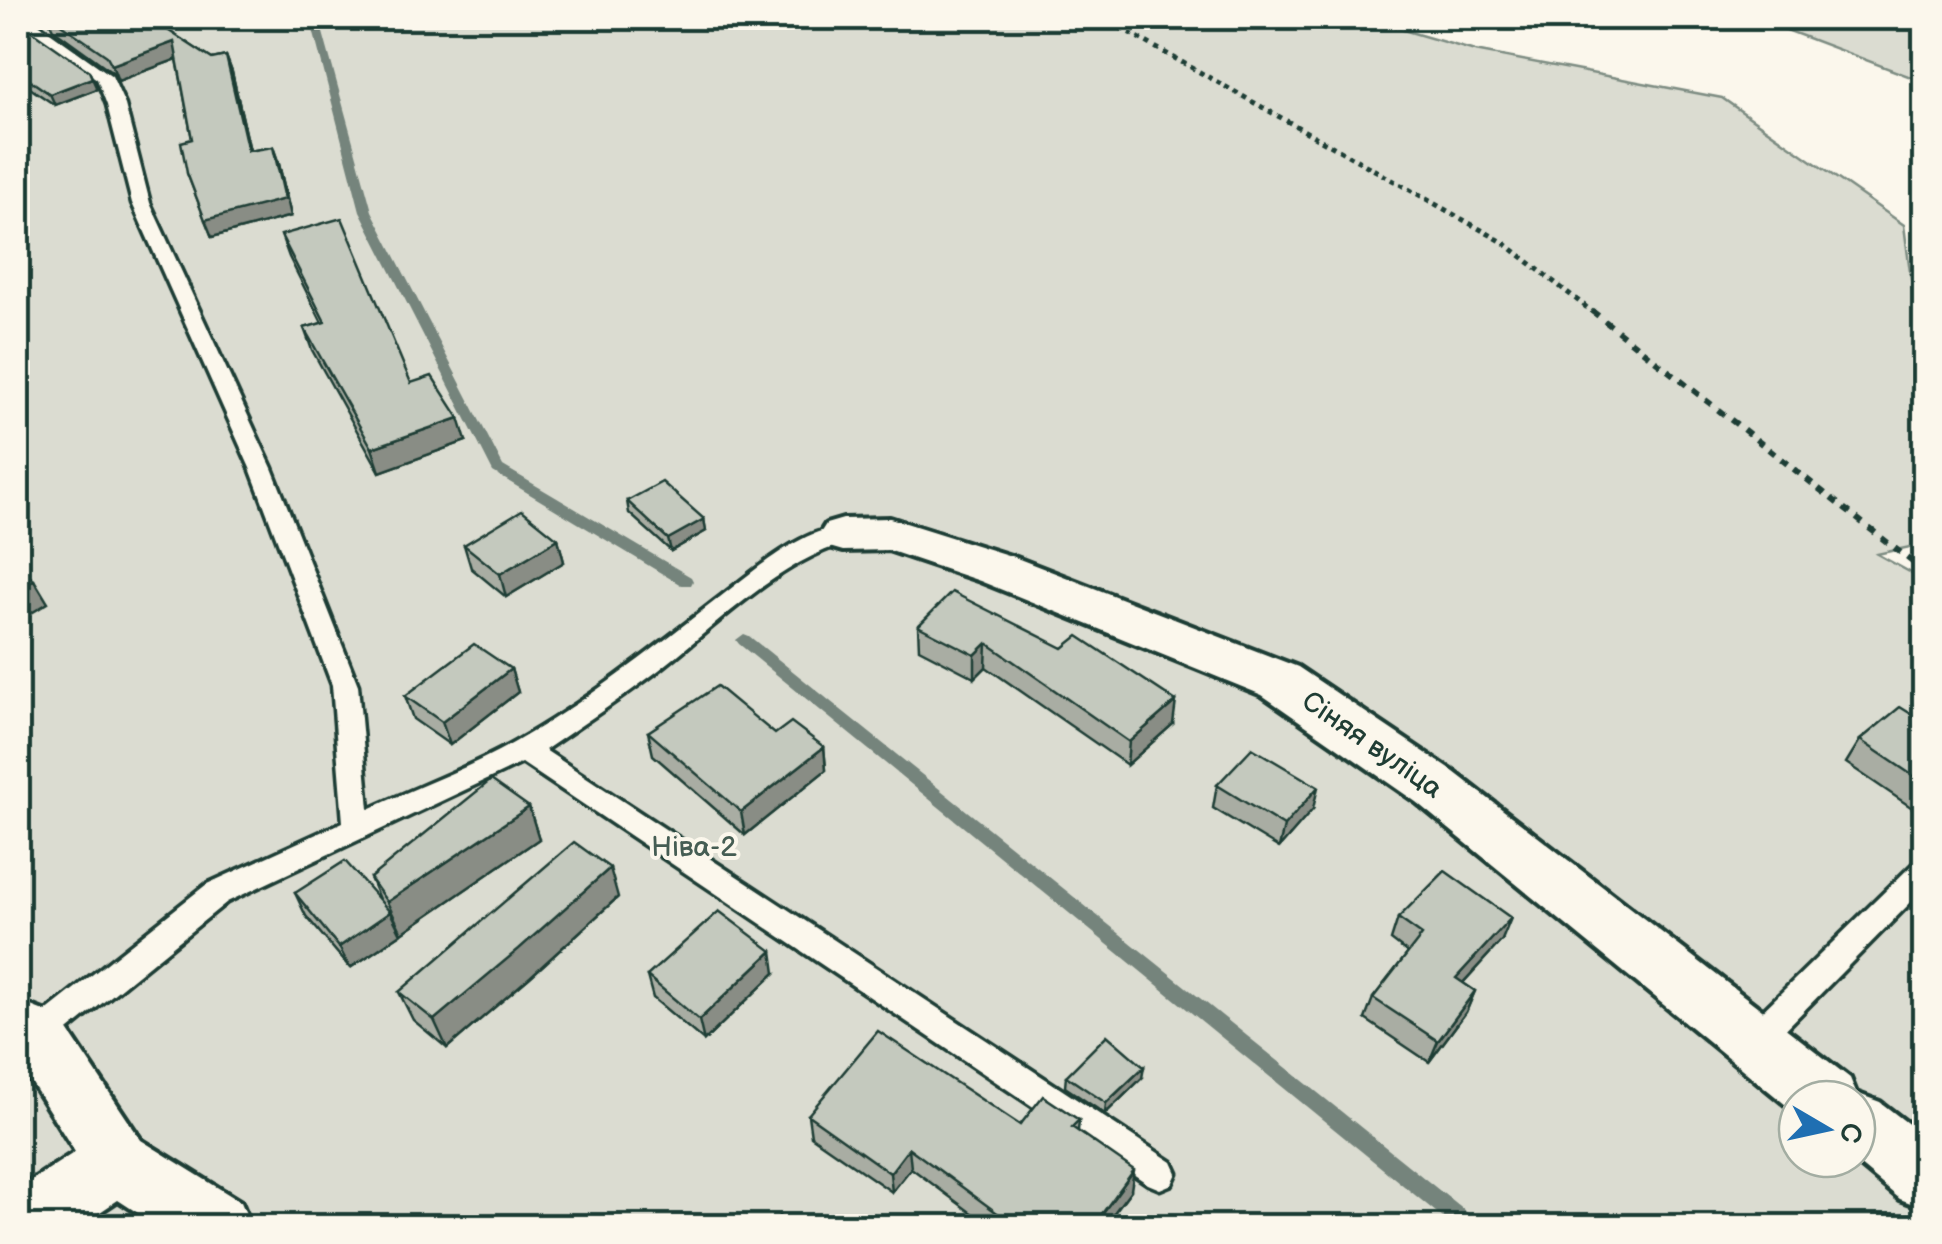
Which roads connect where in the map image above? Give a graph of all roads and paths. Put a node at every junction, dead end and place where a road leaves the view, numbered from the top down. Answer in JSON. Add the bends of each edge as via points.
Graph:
{"nodes":[{"id":1,"x":20,"y":18,"type":"edge"},
{"id":2,"x":1103,"y":18,"type":"edge"},
{"id":3,"x":842,"y":535,"type":"joint"},
{"id":4,"x":1924,"y":571,"type":"edge"},
{"id":5,"x":524,"y":750,"type":"junction"},
{"id":6,"x":357,"y":826,"type":"junction"},
{"id":7,"x":1924,"y":871,"type":"edge"},
{"id":8,"x":27,"y":1033,"type":"edge"},
{"id":9,"x":1753,"y":1041,"type":"junction"},
{"id":10,"x":1801,"y":1079,"type":"edge"},
{"id":11,"x":1877,"y":1138,"type":"edge"},
{"id":12,"x":118,"y":1162,"type":"junction"},
{"id":13,"x":1160,"y":1173,"type":"dead end"},
{"id":14,"x":1924,"y":1176,"type":"edge"},
{"id":15,"x":20,"y":1226,"type":"edge"},
{"id":16,"x":216,"y":1226,"type":"edge"}],
"edges":[{"from":1,"to":6,"type":"lane","via":[[104,76],[140,204],[261,468],[345,686]]},
{"from":2,"to":4,"type":"path","via":[[1504,242]]},
{"from":3,"to":5,"type":"lane","via":[[779,564]]},
{"from":3,"to":9,"type":"street","name":"Сіняя вуліца","via":[[890,534],[980,564],[1280,682],[1435,786]]},
{"from":5,"to":6,"type":"lane"},
{"from":5,"to":13,"type":"lane"},
{"from":6,"to":8,"type":"lane","via":[[217,893]]},
{"from":7,"to":9,"type":"lane"},
{"from":8,"to":12,"type":"street"},
{"from":9,"to":10,"type":"street","name":"Сіняя вуліца"},
{"from":11,"to":14,"type":"street"},
{"from":12,"to":15,"type":"street"},
{"from":12,"to":16,"type":"street"}]}
